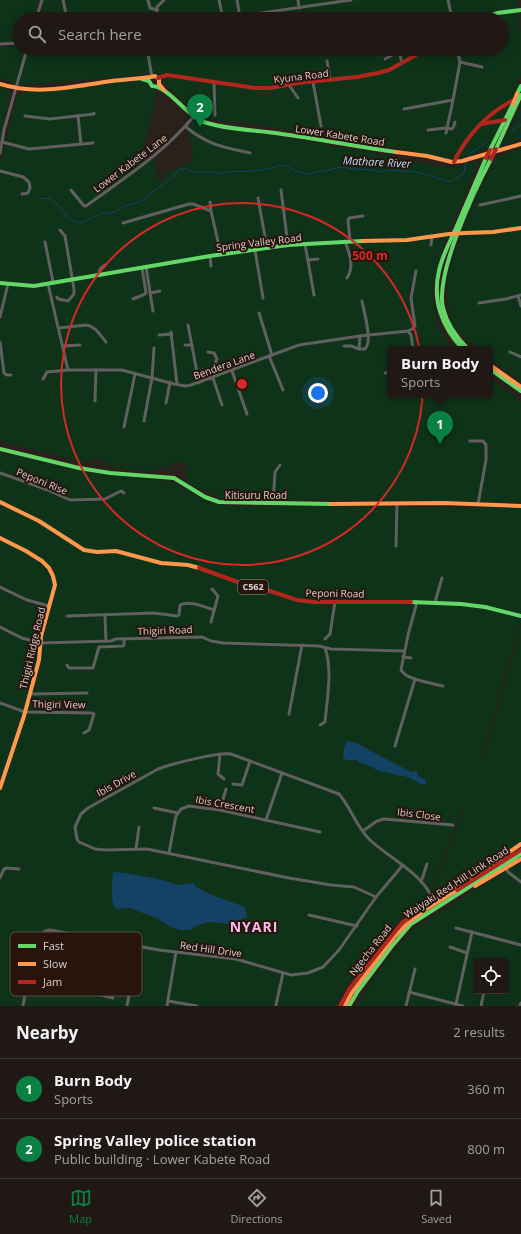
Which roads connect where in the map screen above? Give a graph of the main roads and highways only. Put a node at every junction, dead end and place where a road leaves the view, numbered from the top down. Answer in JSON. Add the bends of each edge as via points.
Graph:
{"nodes":[{"id":1,"x":520,"y":10,"type":"edge"},
{"id":2,"x":504,"y":12,"type":"edge"},
{"id":3,"x":414,"y":56,"type":"edge"},
{"id":4,"x":151,"y":79,"type":"junction"},
{"id":5,"x":158,"y":82,"type":"junction"},
{"id":6,"x":0,"y":84,"type":"edge"},
{"id":7,"x":521,"y":86,"type":"edge"},
{"id":8,"x":520,"y":96,"type":"edge"},
{"id":9,"x":489,"y":114,"type":"junction"},
{"id":10,"x":505,"y":120,"type":"junction"},
{"id":11,"x":493,"y":122,"type":"junction"},
{"id":12,"x":480,"y":124,"type":"junction"},
{"id":13,"x":498,"y":134,"type":"junction"},
{"id":14,"x":521,"y":144,"type":"edge"},
{"id":15,"x":489,"y":158,"type":"junction"},
{"id":16,"x":454,"y":162,"type":"junction"},
{"id":17,"x":521,"y":228,"type":"edge"},
{"id":18,"x":0,"y":283,"type":"edge"},
{"id":19,"x":460,"y":346,"type":"edge"},
{"id":20,"x":465,"y":346,"type":"edge"},
{"id":21,"x":493,"y":367,"type":"edge"},
{"id":22,"x":493,"y":371,"type":"edge"},
{"id":23,"x":521,"y":387,"type":"edge"},
{"id":24,"x":521,"y":391,"type":"edge"},
{"id":25,"x":0,"y":449,"type":"edge"},
{"id":26,"x":0,"y":502,"type":"edge"},
{"id":27,"x":521,"y":506,"type":"edge"},
{"id":28,"x":0,"y":538,"type":"edge"},
{"id":29,"x":521,"y":616,"type":"edge"},
{"id":30,"x":2,"y":778,"type":"edge"},
{"id":31,"x":0,"y":788,"type":"edge"},
{"id":32,"x":521,"y":844,"type":"edge"},
{"id":33,"x":521,"y":850,"type":"edge"},
{"id":34,"x":521,"y":854,"type":"edge"},
{"id":35,"x":521,"y":859,"type":"edge"},
{"id":36,"x":466,"y":883,"type":"junction"},
{"id":37,"x":461,"y":892,"type":"junction"},
{"id":38,"x":340,"y":1006,"type":"edge"},
{"id":39,"x":345,"y":1006,"type":"edge"},
{"id":40,"x":349,"y":1006,"type":"edge"}],
"edges":[{"from":1,"to":2,"type":"main road"},
{"from":3,"to":5,"type":"main road","name":"Kyuna Road","via":[[378,73],[262,88],[172,75],[165,75]]},
{"from":4,"to":5,"type":"main road"},
{"from":4,"to":5,"type":"main road","name":"Lower Kabete Road","via":[[151,85]]},
{"from":4,"to":6,"type":"main road","via":[[32,91],[15,90]]},
{"from":5,"to":16,"type":"main road","name":"Lower Kabete Road","via":[[165,92],[202,122]]},
{"from":7,"to":8,"type":"main road"},
{"from":8,"to":9,"type":"main road"},
{"from":8,"to":10,"type":"main road","bridge":true},
{"from":8,"to":15,"type":"main road","bridge":true,"via":[[496,149]]},
{"from":9,"to":11,"type":"main road"},
{"from":9,"to":12,"type":"main road"},
{"from":10,"to":11,"type":"main road"},
{"from":10,"to":13,"type":"main road"},
{"from":11,"to":12,"type":"main road"},
{"from":11,"to":13,"type":"main road"},
{"from":12,"to":16,"type":"main road"},
{"from":13,"to":15,"type":"main road","bridge":true},
{"from":14,"to":16,"type":"main road","name":"Lower Kabete Road"},
{"from":15,"to":19,"type":"main road","via":[[468,199],[442,262],[438,282],[442,320],[449,334]]},
{"from":15,"to":20,"type":"main road","via":[[446,266],[441,292],[450,329]]},
{"from":17,"to":18,"type":"main road","name":"Spring Valley Road","bridge":true,"via":[[407,240],[288,245],[32,286]]},
{"from":21,"to":23,"type":"main road"},
{"from":22,"to":24,"type":"main road"},
{"from":25,"to":27,"type":"main road","name":"Kitisuru Road","via":[[79,468],[174,478],[205,497],[219,502]]},
{"from":26,"to":29,"type":"main road","name":"Peponi Road","number":"C562","via":[[39,521],[84,550],[116,551],[161,563],[188,565],[298,600],[435,602],[475,606]]},
{"from":28,"to":30,"type":"main road","name":"Thigiri Ridge Road","via":[[36,556],[48,566],[55,578],[54,594],[40,643],[39,660],[30,694],[12,755]]},
{"from":30,"to":31,"type":"main road","name":"Thigiri Ridge Road"},
{"from":32,"to":36,"type":"main road","name":"Ngecha Road"},
{"from":33,"to":36,"type":"main road","name":"Waiyaki Red Hill Link Road"},
{"from":34,"to":37,"type":"main road","name":"Waiyaki Red Hill Link Road"},
{"from":35,"to":37,"type":"main road"},
{"from":36,"to":38,"type":"main road","name":"Ngecha Road","via":[[429,904],[400,925],[350,988]]},
{"from":36,"to":39,"type":"main road","name":"Waiyaki Red Hill Link Road","via":[[403,927],[351,994]]},
{"from":37,"to":40,"type":"main road","name":"Waiyaki Red Hill Link Road","via":[[406,929]]}]}
